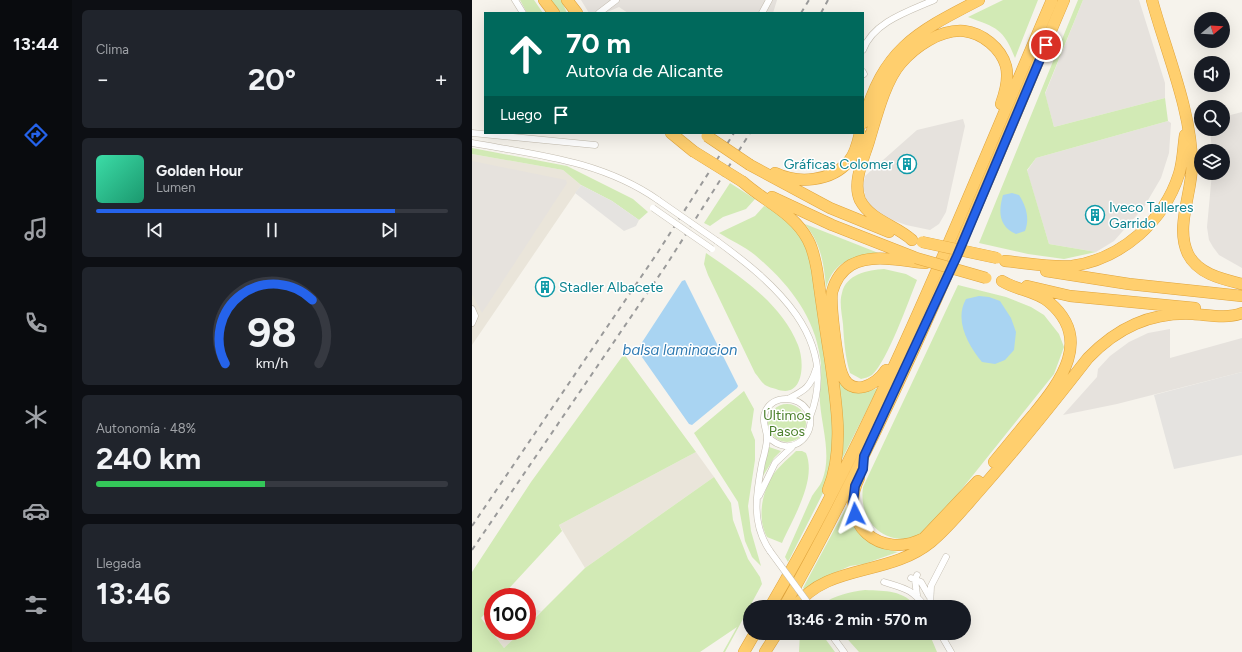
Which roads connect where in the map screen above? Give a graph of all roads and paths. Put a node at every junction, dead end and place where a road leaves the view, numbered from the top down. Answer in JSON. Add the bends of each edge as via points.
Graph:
{"nodes":[{"id":1,"x":515,"y":0,"type":"edge"},
{"id":2,"x":544,"y":0,"type":"edge"},
{"id":3,"x":567,"y":0,"type":"edge"},
{"id":4,"x":616,"y":0,"type":"edge"},
{"id":5,"x":769,"y":0,"type":"edge"},
{"id":6,"x":934,"y":0,"type":"edge"},
{"id":7,"x":979,"y":0,"type":"edge"},
{"id":8,"x":1052,"y":0,"type":"edge"},
{"id":9,"x":1064,"y":0,"type":"edge"},
{"id":10,"x":1070,"y":0,"type":"edge"},
{"id":11,"x":1151,"y":0,"type":"edge"},
{"id":12,"x":522,"y":12,"type":"edge"},
{"id":13,"x":553,"y":12,"type":"edge"},
{"id":14,"x":576,"y":12,"type":"edge"},
{"id":15,"x":600,"y":12,"type":"edge"},
{"id":16,"x":763,"y":12,"type":"edge"},
{"id":17,"x":1056,"y":21,"type":"junction"},
{"id":18,"x":864,"y":48,"type":"edge"},
{"id":19,"x":896,"y":62,"type":"junction"},
{"id":20,"x":883,"y":83,"type":"junction"},
{"id":21,"x":1186,"y":116,"type":"junction"},
{"id":22,"x":864,"y":120,"type":"edge"},
{"id":23,"x":472,"y":132,"type":"edge"},
{"id":24,"x":484,"y":133,"type":"edge"},
{"id":25,"x":491,"y":134,"type":"edge"},
{"id":26,"x":672,"y":134,"type":"edge"},
{"id":27,"x":705,"y":134,"type":"edge"},
{"id":28,"x":860,"y":134,"type":"edge"},
{"id":29,"x":472,"y":143,"type":"edge"},
{"id":30,"x":595,"y":145,"type":"dead end"},
{"id":31,"x":987,"y":151,"type":"junction"},
{"id":32,"x":750,"y":165,"type":"junction"},
{"id":33,"x":743,"y":182,"type":"junction"},
{"id":34,"x":653,"y":208,"type":"dead end"},
{"id":35,"x":917,"y":241,"type":"junction"},
{"id":36,"x":712,"y":248,"type":"dead end"},
{"id":37,"x":1001,"y":260,"type":"junction"},
{"id":38,"x":928,"y":263,"type":"junction"},
{"id":39,"x":1002,"y":281,"type":"junction"},
{"id":40,"x":1242,"y":284,"type":"edge"},
{"id":41,"x":1242,"y":296,"type":"edge"},
{"id":42,"x":472,"y":309,"type":"edge"},
{"id":43,"x":1242,"y":313,"type":"edge"},
{"id":44,"x":472,"y":323,"type":"edge"},
{"id":45,"x":905,"y":342,"type":"junction"},
{"id":46,"x":817,"y":367,"type":"junction"},
{"id":47,"x":788,"y":399,"type":"junction"},
{"id":48,"x":810,"y":417,"type":"junction"},
{"id":49,"x":767,"y":436,"type":"junction"},
{"id":50,"x":795,"y":445,"type":"junction"},
{"id":51,"x":864,"y":456,"type":"junction"},
{"id":52,"x":757,"y":501,"type":"junction"},
{"id":53,"x":819,"y":522,"type":"junction"},
{"id":54,"x":946,"y":557,"type":"dead end"},
{"id":55,"x":884,"y":582,"type":"dead end"},
{"id":56,"x":917,"y":595,"type":"junction"},
{"id":57,"x":929,"y":596,"type":"junction"},
{"id":58,"x":774,"y":600,"type":"edge"},
{"id":59,"x":788,"y":600,"type":"edge"},
{"id":60,"x":802,"y":600,"type":"edge"},
{"id":61,"x":806,"y":600,"type":"edge"},
{"id":62,"x":921,"y":600,"type":"edge"},
{"id":63,"x":929,"y":600,"type":"edge"},
{"id":64,"x":751,"y":640,"type":"edge"},
{"id":65,"x":765,"y":640,"type":"edge"},
{"id":66,"x":773,"y":640,"type":"edge"},
{"id":67,"x":835,"y":640,"type":"edge"},
{"id":68,"x":944,"y":641,"type":"joint"},
{"id":69,"x":744,"y":652,"type":"edge"},
{"id":70,"x":758,"y":652,"type":"edge"},
{"id":71,"x":765,"y":652,"type":"edge"},
{"id":72,"x":844,"y":652,"type":"edge"},
{"id":73,"x":945,"y":652,"type":"edge"},
{"id":74,"x":951,"y":652,"type":"edge"}],
"edges":[{"from":1,"to":12,"type":"street"},
{"from":2,"to":13,"type":"highway"},
{"from":3,"to":14,"type":"highway"},
{"from":4,"to":15,"type":"street"},
{"from":5,"to":16,"type":"street"},
{"from":6,"to":18,"type":"street","via":[[887,22],[870,37]]},
{"from":7,"to":19,"type":"highway","via":[[922,31],[902,47]]},
{"from":8,"to":31,"type":"highway"},
{"from":9,"to":17,"type":"highway"},
{"from":10,"to":17,"type":"highway"},
{"from":11,"to":21,"type":"highway"},
{"from":17,"to":51,"type":"highway","via":[[957,256]]},
{"from":19,"to":20,"type":"highway"},
{"from":19,"to":31,"type":"highway","via":[[918,46],[952,32],[963,31],[978,35],[991,43],[1006,66],[1007,80],[989,136]]},
{"from":20,"to":22,"type":"highway","via":[[868,106]]},
{"from":20,"to":35,"type":"highway","via":[[861,169],[858,192],[861,200],[881,222]]},
{"from":21,"to":37,"type":"highway","via":[[1179,173],[1164,207],[1129,243],[1111,254],[1072,266]]},
{"from":21,"to":40,"type":"highway","via":[[1192,165],[1184,242],[1195,265],[1204,272]]},
{"from":23,"to":24,"type":"street"},
{"from":25,"to":30,"type":"street"},
{"from":26,"to":33,"type":"highway","bridge":true,"via":[[693,151]]},
{"from":27,"to":32,"type":"highway","bridge":true},
{"from":28,"to":32,"type":"highway","via":[[850,160],[839,170],[824,177],[798,180],[778,175],[760,166]]},
{"from":29,"to":46,"type":"street","bridge":true,"via":[[586,165],[640,188],[717,241],[771,283],[800,320],[810,339]]},
{"from":31,"to":45,"type":"highway"},
{"from":32,"to":35,"type":"highway","via":[[830,208],[871,226]]},
{"from":33,"to":38,"type":"highway","bridge":true,"via":[[832,225]]},
{"from":33,"to":53,"type":"highway","via":[[797,224],[808,239],[817,270],[838,438],[837,461]]},
{"from":34,"to":36,"type":"street","bridge":true},
{"from":35,"to":37,"type":"highway","bridge":true},
{"from":37,"to":41,"type":"highway","via":[[1067,275]]},
{"from":38,"to":39,"type":"highway","bridge":true},
{"from":38,"to":45,"type":"highway","via":[[895,259],[866,260],[851,265],[841,273],[834,287],[832,306],[839,363],[842,375],[850,385],[859,388],[869,387],[878,381],[886,372],[894,352]]},
{"from":39,"to":43,"type":"highway","via":[[1070,296]]},
{"from":39,"to":51,"type":"highway","via":[[1048,301],[1061,315],[1070,339],[1070,353],[1054,388],[984,475],[936,527],[915,542],[898,546],[883,544],[870,537],[859,524],[853,503]]},
{"from":42,"to":44,"type":"street","via":[[475,316]]},
{"from":43,"to":60,"type":"highway","via":[[1233,317],[1185,314],[1153,317],[1119,331],[1088,358],[995,473],[931,542],[899,561],[828,580],[814,588]]},
{"from":45,"to":53,"type":"highway"},
{"from":46,"to":47,"type":"street","via":[[812,383]]},
{"from":46,"to":48,"type":"street","via":[[818,387]]},
{"from":47,"to":48,"type":"street","via":[[800,403]]},
{"from":47,"to":49,"type":"street","via":[[772,404],[766,411],[763,421]]},
{"from":48,"to":50,"type":"street","via":[[809,431],[803,440]]},
{"from":49,"to":50,"type":"street","via":[[774,443]]},
{"from":49,"to":52,"type":"street"},
{"from":50,"to":52,"type":"street","via":[[775,463]]},
{"from":51,"to":59,"type":"highway"},
{"from":52,"to":61,"type":"street","bridge":true,"via":[[757,525],[760,535]]},
{"from":53,"to":58,"type":"highway"},
{"from":54,"to":57,"type":"street","via":[[934,577]]},
{"from":55,"to":56,"type":"street","via":[[900,586]]},
{"from":56,"to":57,"type":"street","via":[[914,577]]},
{"from":56,"to":62,"type":"street"},
{"from":57,"to":63,"type":"street"},
{"from":64,"to":69,"type":"highway"},
{"from":65,"to":70,"type":"highway"},
{"from":66,"to":71,"type":"highway"},
{"from":67,"to":72,"type":"street"},
{"from":68,"to":73,"type":"street"},
{"from":68,"to":74,"type":"street"}]}
